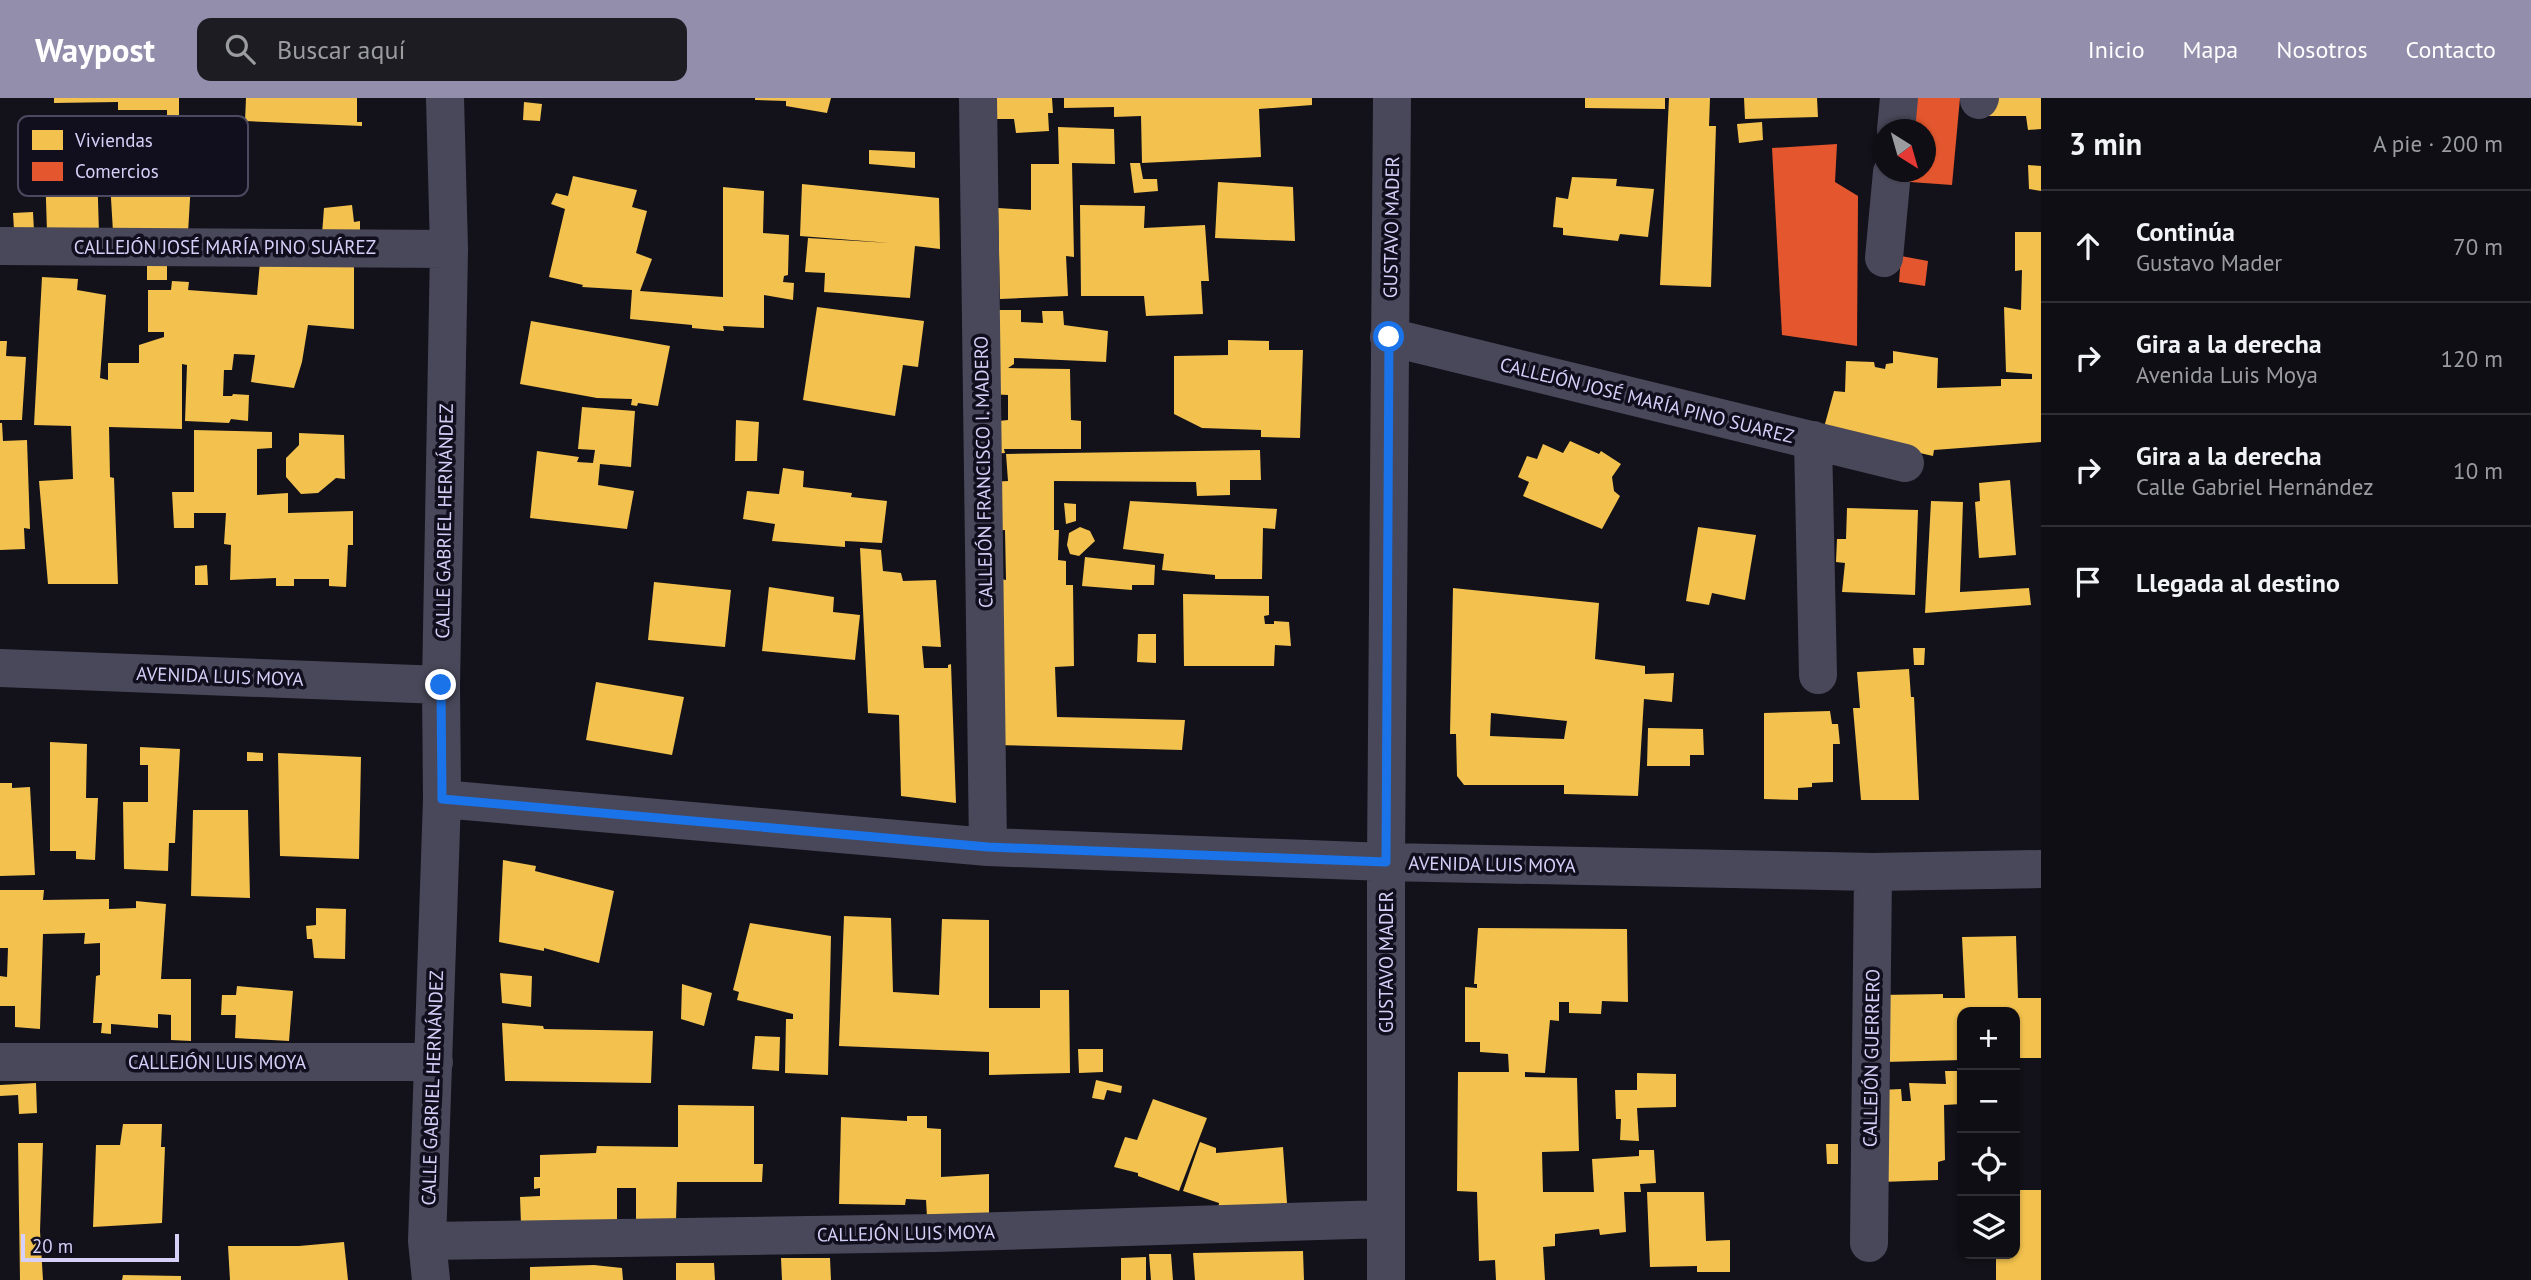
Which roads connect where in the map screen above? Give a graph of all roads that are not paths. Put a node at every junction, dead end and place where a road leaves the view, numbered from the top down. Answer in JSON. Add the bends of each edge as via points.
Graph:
{"nodes":[{"id":1,"x":445,"y":98,"type":"edge"},
{"id":2,"x":978,"y":98,"type":"edge"},
{"id":3,"x":1392,"y":98,"type":"edge"},
{"id":4,"x":1899,"y":98,"type":"edge"},
{"id":5,"x":1897,"y":119,"type":"edge"},
{"id":6,"x":1891,"y":182,"type":"edge"},
{"id":7,"x":0,"y":246,"type":"edge"},
{"id":8,"x":449,"y":248,"type":"junction"},
{"id":9,"x":1884,"y":258,"type":"dead end"},
{"id":10,"x":1389,"y":337,"type":"junction"},
{"id":11,"x":1813,"y":440,"type":"junction"},
{"id":12,"x":1905,"y":463,"type":"dead end"},
{"id":13,"x":0,"y":668,"type":"edge"},
{"id":14,"x":1818,"y":675,"type":"dead end"},
{"id":15,"x":441,"y":685,"type":"junction"},
{"id":16,"x":442,"y":799,"type":"junction"},
{"id":17,"x":988,"y":847,"type":"junction"},
{"id":18,"x":1386,"y":862,"type":"junction"},
{"id":19,"x":2041,"y":869,"type":"edge"},
{"id":20,"x":1873,"y":872,"type":"junction"},
{"id":21,"x":0,"y":1062,"type":"edge"},
{"id":22,"x":434,"y":1062,"type":"junction"},
{"id":23,"x":1385,"y":1219,"type":"junction"},
{"id":24,"x":427,"y":1241,"type":"junction"},
{"id":25,"x":1869,"y":1243,"type":"dead end"},
{"id":26,"x":431,"y":1280,"type":"edge"},
{"id":27,"x":1386,"y":1280,"type":"edge"}],
"edges":[{"from":1,"to":8,"type":"street","name":"CALLE GABRIEL HERNÁNDEZ"},
{"from":2,"to":17,"type":"street","name":"CALLEJÓN FRANCISCO I. MADERO"},
{"from":3,"to":10,"type":"street","name":"GUSTAVO MADER"},
{"from":4,"to":5,"type":"street"},
{"from":6,"to":9,"type":"street"},
{"from":7,"to":8,"type":"street","name":"CALLEJÓN JOSÉ MARÍA PINO SUÁREZ"},
{"from":8,"to":15,"type":"street","name":"CALLE GABRIEL HERNÁNDEZ"},
{"from":10,"to":11,"type":"street","name":"CALLEJÓN JOSÉ MARÍA PINO SUAREZ"},
{"from":10,"to":18,"type":"street","name":"GUSTAVO MADER"},
{"from":11,"to":12,"type":"street","name":"CALLEJÓN JOSÉ MARÍA PINO SUAREZ"},
{"from":11,"to":14,"type":"street"},
{"from":13,"to":15,"type":"street","name":"AVENIDA LUIS MOYA"},
{"from":15,"to":16,"type":"street","name":"CALLE GABRIEL HERNÁNDEZ"},
{"from":16,"to":17,"type":"street","name":"AVENIDA LUIS MOYA"},
{"from":16,"to":22,"type":"street","name":"CALLE GABRIEL HERNÁNDEZ"},
{"from":17,"to":18,"type":"street","name":"AVENIDA LUIS MOYA"},
{"from":18,"to":20,"type":"street","name":"AVENIDA LUIS MOYA"},
{"from":18,"to":23,"type":"street","name":"GUSTAVO MADER"},
{"from":19,"to":20,"type":"street","name":"AVENIDA LUIS MOYA"},
{"from":20,"to":25,"type":"street","name":"CALLEJÓN GUERRERO"},
{"from":21,"to":22,"type":"street","name":"CALLEJÓN LUIS MOYA"},
{"from":22,"to":24,"type":"street","name":"CALLE GABRIEL HERNÁNDEZ"},
{"from":23,"to":24,"type":"street","name":"CALLEJÓN LUIS MOYA","via":[[935,1233]]},
{"from":23,"to":27,"type":"street","name":"GUSTAVO MADER"},
{"from":24,"to":26,"type":"street","name":"CALLE GABRIEL HERNÁNDEZ"}]}
